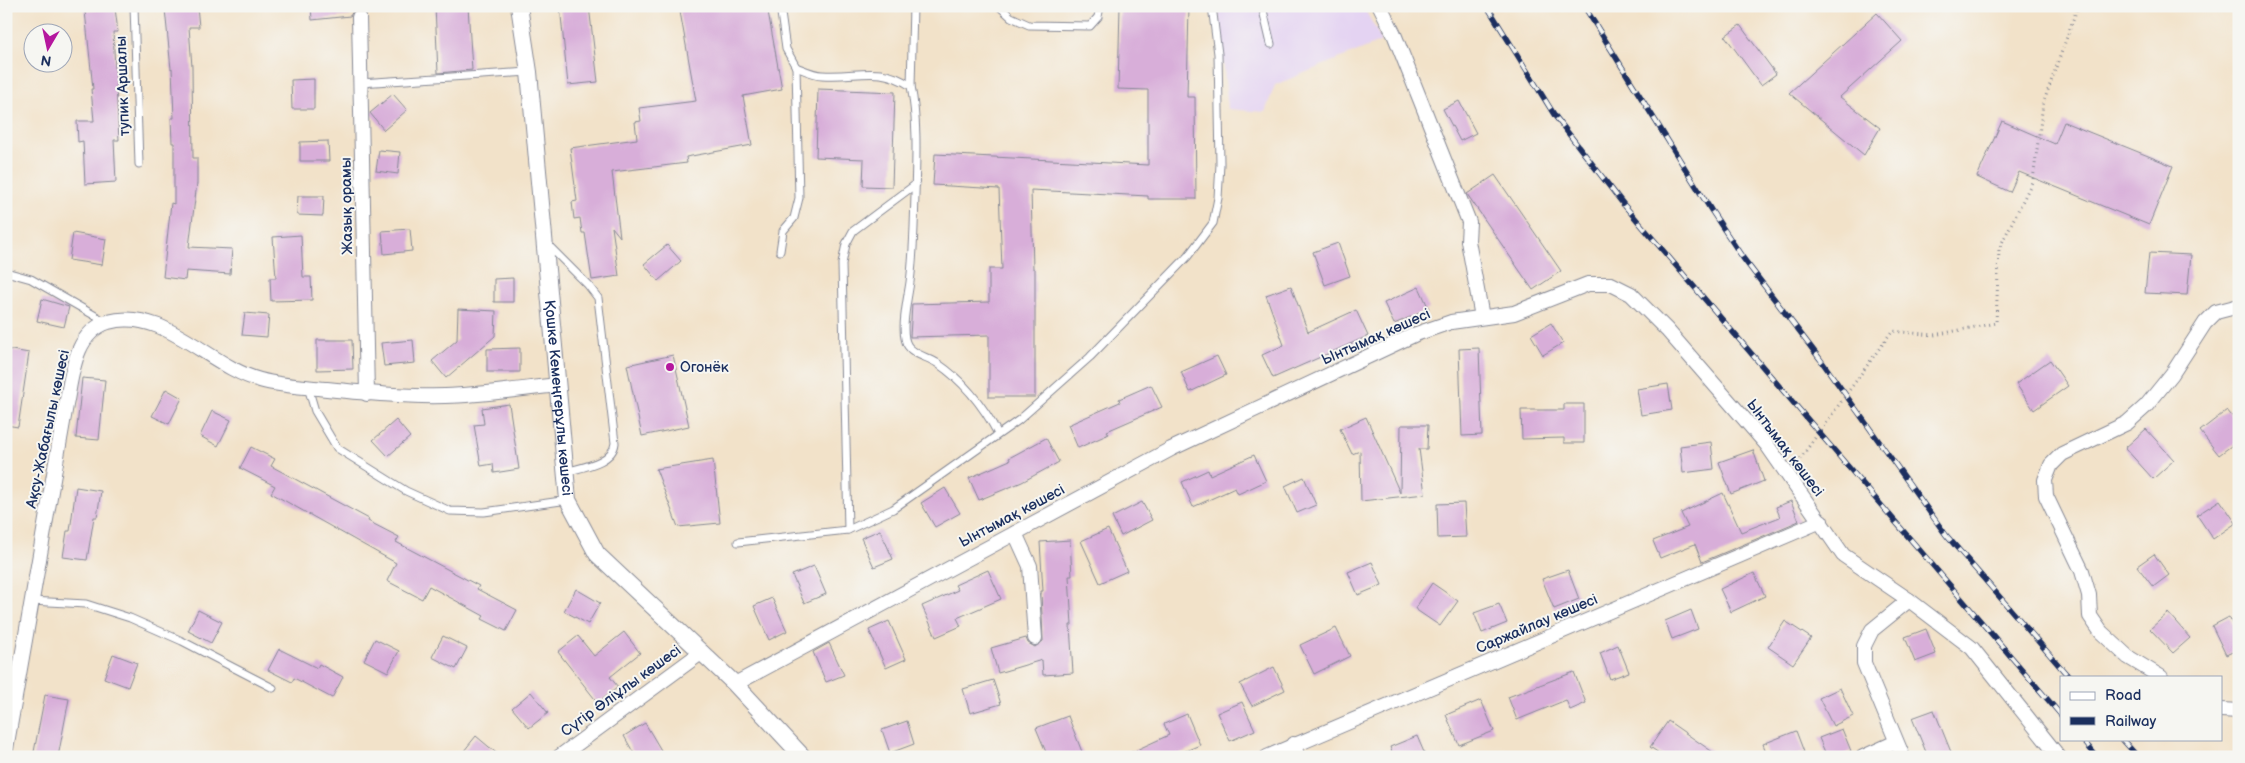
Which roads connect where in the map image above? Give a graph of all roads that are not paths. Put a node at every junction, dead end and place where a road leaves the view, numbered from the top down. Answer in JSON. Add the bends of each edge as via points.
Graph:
{"nodes":[{"id":1,"x":134,"y":6,"type":"edge"},
{"id":2,"x":519,"y":6,"type":"edge"},
{"id":3,"x":780,"y":6,"type":"edge"},
{"id":4,"x":913,"y":6,"type":"edge"},
{"id":5,"x":999,"y":6,"type":"edge"},
{"id":6,"x":1100,"y":6,"type":"edge"},
{"id":7,"x":1212,"y":6,"type":"edge"},
{"id":8,"x":1262,"y":6,"type":"edge"},
{"id":9,"x":1380,"y":6,"type":"edge"},
{"id":10,"x":359,"y":17,"type":"dead end"},
{"id":11,"x":1271,"y":44,"type":"dead end"},
{"id":12,"x":796,"y":67,"type":"junction"},
{"id":13,"x":529,"y":72,"type":"junction"},
{"id":14,"x":360,"y":83,"type":"junction"},
{"id":15,"x":911,"y":86,"type":"junction"},
{"id":16,"x":139,"y":164,"type":"dead end"},
{"id":17,"x":916,"y":184,"type":"junction"},
{"id":18,"x":544,"y":241,"type":"junction"},
{"id":19,"x":780,"y":251,"type":"dead end"},
{"id":20,"x":6,"y":272,"type":"edge"},
{"id":21,"x":2239,"y":306,"type":"edge"},
{"id":22,"x":1482,"y":318,"type":"junction"},
{"id":23,"x":107,"y":322,"type":"junction"},
{"id":24,"x":558,"y":386,"type":"junction"},
{"id":25,"x":308,"y":387,"type":"junction"},
{"id":26,"x":367,"y":394,"type":"junction"},
{"id":27,"x":998,"y":434,"type":"junction"},
{"id":28,"x":565,"y":473,"type":"junction"},
{"id":29,"x":568,"y":500,"type":"junction"},
{"id":30,"x":1821,"y":522,"type":"junction"},
{"id":31,"x":848,"y":530,"type":"junction"},
{"id":32,"x":1015,"y":533,"type":"junction"},
{"id":33,"x":738,"y":542,"type":"dead end"},
{"id":34,"x":1909,"y":600,"type":"junction"},
{"id":35,"x":31,"y":601,"type":"junction"},
{"id":36,"x":1035,"y":638,"type":"dead end"},
{"id":37,"x":702,"y":652,"type":"junction"},
{"id":38,"x":2159,"y":676,"type":"edge"},
{"id":39,"x":735,"y":684,"type":"junction"},
{"id":40,"x":273,"y":688,"type":"dead end"},
{"id":41,"x":2222,"y":710,"type":"edge"},
{"id":42,"x":2239,"y":711,"type":"edge"},
{"id":43,"x":1896,"y":742,"type":"junction"},
{"id":44,"x":6,"y":749,"type":"edge"},
{"id":45,"x":1295,"y":751,"type":"edge"},
{"id":46,"x":559,"y":757,"type":"edge"},
{"id":47,"x":803,"y":757,"type":"edge"},
{"id":48,"x":1267,"y":757,"type":"edge"},
{"id":49,"x":1862,"y":757,"type":"edge"},
{"id":50,"x":1903,"y":757,"type":"edge"},
{"id":51,"x":2059,"y":757,"type":"edge"}],
"edges":[{"from":1,"to":16,"type":"lane","name":"тупик Аршалы"},
{"from":2,"to":13,"type":"street","name":"Қошке Кемеңгерұлы көшесі"},
{"from":3,"to":12,"type":"lane","via":[[786,49]]},
{"from":4,"to":15,"type":"lane"},
{"from":5,"to":6,"type":"lane","via":[[1011,17],[1029,25],[1090,26],[1098,17]]},
{"from":7,"to":27,"type":"lane","via":[[1218,54],[1220,164],[1218,198],[1212,223],[1188,256],[1090,357],[1019,420]]},
{"from":8,"to":11,"type":"lane"},
{"from":9,"to":22,"type":"street","via":[[1469,222],[1468,241]]},
{"from":10,"to":14,"type":"street","name":"Жазық орамы"},
{"from":12,"to":15,"type":"lane","via":[[821,76],[883,73],[897,76]]},
{"from":12,"to":19,"type":"lane","via":[[799,198],[794,218],[783,232]]},
{"from":13,"to":14,"type":"lane"},
{"from":13,"to":18,"type":"street","name":"Қошке Кемеңгерұлы көшесі"},
{"from":14,"to":26,"type":"street","name":"Жазық орамы"},
{"from":15,"to":17,"type":"lane","via":[[917,148]]},
{"from":17,"to":27,"type":"lane","via":[[913,257],[904,331],[907,346],[957,380],[983,406]]},
{"from":17,"to":31,"type":"lane","via":[[853,231],[846,244],[842,264]]},
{"from":18,"to":24,"type":"street","name":"Қошке Кемеңгерұлы көшесі"},
{"from":18,"to":28,"type":"lane","via":[[598,298],[615,443],[615,449],[607,458]]},
{"from":20,"to":23,"type":"lane","via":[[31,279]]},
{"from":21,"to":38,"type":"street","via":[[2216,312],[2205,323],[2172,374],[2128,423],[2062,454],[2051,465],[2045,480],[2046,496],[2082,571],[2089,595],[2090,616],[2101,632],[2128,657]]},
{"from":22,"to":30,"type":"street","name":"Ынтымақ көшесі","via":[[1514,313],[1588,284],[1611,284],[1631,294],[1667,330],[1767,445]]},
{"from":22,"to":32,"type":"street","name":"Ынтымақ көшесі","via":[[1451,322],[1416,334],[1171,448]]},
{"from":23,"to":25,"type":"street","name":"Ақсу-Жабағылы көшесі","via":[[130,319],[157,324],[230,368],[260,380]]},
{"from":23,"to":35,"type":"street","name":"Ақсу-Жабағылы көшесі","via":[[85,336],[75,362]]},
{"from":24,"to":26,"type":"street","name":"Ақсу-Жабағылы көшесі","via":[[445,396]]},
{"from":24,"to":28,"type":"street","name":"Қошке Кемеңгерұлы көшесі"},
{"from":25,"to":26,"type":"street","name":"Ақсу-Жабағылы көшесі"},
{"from":25,"to":29,"type":"lane","via":[[315,411],[337,448],[406,491],[450,511],[484,512]]},
{"from":27,"to":31,"type":"lane","via":[[893,509]]},
{"from":28,"to":29,"type":"street","name":"Қошке Кемеңгерұлы көшесі"},
{"from":29,"to":37,"type":"street","name":"Қошке Кемеңгерұлы көшесі","via":[[597,554]]},
{"from":30,"to":34,"type":"street","name":"Ынтымақ көшесі","via":[[1843,555]]},
{"from":30,"to":45,"type":"street","name":"Саржайлау көшесі"},
{"from":31,"to":33,"type":"lane"},
{"from":32,"to":36,"type":"street","via":[[1030,566]]},
{"from":32,"to":39,"type":"street","name":"Ынтымақ көшесі"},
{"from":34,"to":43,"type":"street","via":[[1872,630],[1864,646],[1864,663]]},
{"from":34,"to":51,"type":"street","name":"Ынтымақ көшесі","via":[[1972,648]]},
{"from":35,"to":40,"type":"lane","via":[[86,604],[130,618]]},
{"from":35,"to":44,"type":"street","name":"Ақсу-Жабағылы көшесі"},
{"from":37,"to":39,"type":"street","name":"Қошке Кемеңгерұлы көшесі"},
{"from":37,"to":46,"type":"street","name":"Сүгір Әліұлы көшесі"},
{"from":39,"to":47,"type":"street","name":"Қошке Кемеңгерұлы көшесі"},
{"from":41,"to":42,"type":"street"},
{"from":43,"to":49,"type":"street"},
{"from":43,"to":50,"type":"street"},
{"from":45,"to":48,"type":"street","name":"Саржайлау көшесі"}]}
